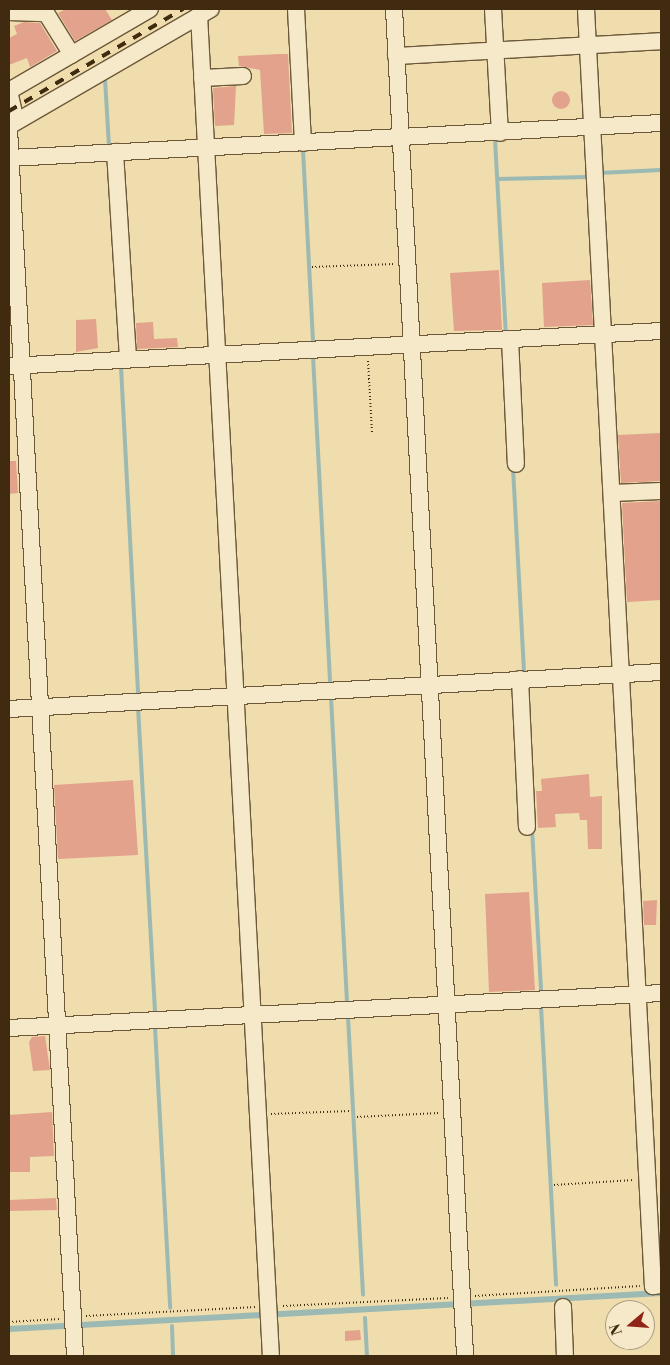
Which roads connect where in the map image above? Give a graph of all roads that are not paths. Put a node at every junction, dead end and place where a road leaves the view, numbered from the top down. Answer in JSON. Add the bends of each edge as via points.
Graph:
{"nodes":[{"id":1,"x":150,"y":9,"type":"edge"},
{"id":2,"x":296,"y":9,"type":"edge"},
{"id":3,"x":394,"y":9,"type":"edge"},
{"id":4,"x":493,"y":9,"type":"edge"},
{"id":5,"x":586,"y":9,"type":"edge"},
{"id":6,"x":9,"y":12,"type":"edge"},
{"id":7,"x":205,"y":12,"type":"edge"},
{"id":8,"x":128,"y":14,"type":"edge"},
{"id":9,"x":661,"y":41,"type":"edge"},
{"id":10,"x":588,"y":45,"type":"junction"},
{"id":11,"x":496,"y":50,"type":"junction"},
{"id":12,"x":72,"y":55,"type":"junction"},
{"id":13,"x":396,"y":56,"type":"junction"},
{"id":14,"x":243,"y":76,"type":"dead end"},
{"id":15,"x":202,"y":78,"type":"junction"},
{"id":16,"x":9,"y":91,"type":"edge"},
{"id":17,"x":661,"y":123,"type":"edge"},
{"id":18,"x":11,"y":125,"type":"edge"},
{"id":19,"x":592,"y":128,"type":"junction"},
{"id":20,"x":500,"y":133,"type":"junction"},
{"id":21,"x":401,"y":138,"type":"junction"},
{"id":22,"x":303,"y":143,"type":"junction"},
{"id":23,"x":206,"y":148,"type":"junction"},
{"id":24,"x":115,"y":152,"type":"junction"},
{"id":25,"x":10,"y":158,"type":"junction"},
{"id":26,"x":661,"y":331,"type":"edge"},
{"id":27,"x":604,"y":334,"type":"junction"},
{"id":28,"x":510,"y":339,"type":"junction"},
{"id":29,"x":412,"y":344,"type":"junction"},
{"id":30,"x":218,"y":354,"type":"junction"},
{"id":31,"x":128,"y":359,"type":"junction"},
{"id":32,"x":15,"y":365,"type":"edge"},
{"id":33,"x":516,"y":464,"type":"dead end"},
{"id":34,"x":661,"y":491,"type":"edge"},
{"id":35,"x":612,"y":493,"type":"junction"},
{"id":36,"x":661,"y":672,"type":"edge"},
{"id":37,"x":622,"y":674,"type":"junction"},
{"id":38,"x":520,"y":679,"type":"junction"},
{"id":39,"x":429,"y":684,"type":"junction"},
{"id":40,"x":236,"y":694,"type":"junction"},
{"id":41,"x":40,"y":707,"type":"junction"},
{"id":42,"x":9,"y":709,"type":"edge"},
{"id":43,"x":527,"y":827,"type":"dead end"},
{"id":44,"x":661,"y":993,"type":"edge"},
{"id":45,"x":637,"y":994,"type":"junction"},
{"id":46,"x":447,"y":1003,"type":"junction"},
{"id":47,"x":253,"y":1014,"type":"junction"},
{"id":48,"x":57,"y":1025,"type":"junction"},
{"id":49,"x":9,"y":1028,"type":"edge"},
{"id":50,"x":657,"y":1286,"type":"edge"},
{"id":51,"x":563,"y":1308,"type":"dead end"},
{"id":52,"x":75,"y":1356,"type":"edge"},
{"id":53,"x":271,"y":1356,"type":"edge"},
{"id":54,"x":465,"y":1356,"type":"edge"},
{"id":55,"x":565,"y":1356,"type":"edge"}],
"edges":[{"from":1,"to":8,"type":"street"},
{"from":2,"to":22,"type":"street"},
{"from":3,"to":13,"type":"street"},
{"from":4,"to":11,"type":"street"},
{"from":5,"to":10,"type":"street"},
{"from":6,"to":12,"type":"street","via":[[46,13]]},
{"from":7,"to":15,"type":"street"},
{"from":7,"to":18,"type":"street"},
{"from":8,"to":12,"type":"street"},
{"from":9,"to":10,"type":"street"},
{"from":10,"to":11,"type":"street"},
{"from":10,"to":19,"type":"street"},
{"from":11,"to":13,"type":"street"},
{"from":11,"to":20,"type":"street"},
{"from":12,"to":16,"type":"street"},
{"from":13,"to":21,"type":"street"},
{"from":14,"to":15,"type":"street"},
{"from":15,"to":23,"type":"street"},
{"from":16,"to":18,"type":"street"},
{"from":17,"to":19,"type":"street"},
{"from":18,"to":25,"type":"street"},
{"from":19,"to":20,"type":"street"},
{"from":19,"to":27,"type":"street"},
{"from":20,"to":21,"type":"street"},
{"from":21,"to":22,"type":"street"},
{"from":21,"to":29,"type":"street"},
{"from":22,"to":23,"type":"street"},
{"from":23,"to":24,"type":"street"},
{"from":23,"to":30,"type":"street"},
{"from":24,"to":25,"type":"street"},
{"from":24,"to":31,"type":"street"},
{"from":25,"to":32,"type":"street"},
{"from":26,"to":27,"type":"street"},
{"from":27,"to":28,"type":"street"},
{"from":27,"to":35,"type":"street"},
{"from":28,"to":29,"type":"street"},
{"from":28,"to":33,"type":"street"},
{"from":29,"to":30,"type":"street"},
{"from":29,"to":39,"type":"street"},
{"from":30,"to":31,"type":"street"},
{"from":30,"to":40,"type":"street"},
{"from":31,"to":32,"type":"street"},
{"from":32,"to":41,"type":"street"},
{"from":34,"to":35,"type":"street"},
{"from":35,"to":37,"type":"street"},
{"from":36,"to":37,"type":"street"},
{"from":37,"to":38,"type":"street"},
{"from":37,"to":45,"type":"street"},
{"from":38,"to":39,"type":"street"},
{"from":38,"to":43,"type":"street"},
{"from":39,"to":40,"type":"street"},
{"from":39,"to":46,"type":"street"},
{"from":40,"to":41,"type":"street"},
{"from":40,"to":47,"type":"street"},
{"from":41,"to":42,"type":"street"},
{"from":41,"to":48,"type":"street"},
{"from":44,"to":45,"type":"street"},
{"from":45,"to":46,"type":"street"},
{"from":45,"to":50,"type":"street","via":[[647,1179]]},
{"from":46,"to":47,"type":"street"},
{"from":46,"to":54,"type":"street"},
{"from":47,"to":48,"type":"street"},
{"from":47,"to":53,"type":"street"},
{"from":48,"to":49,"type":"street"},
{"from":48,"to":52,"type":"street"},
{"from":51,"to":55,"type":"street"}]}
